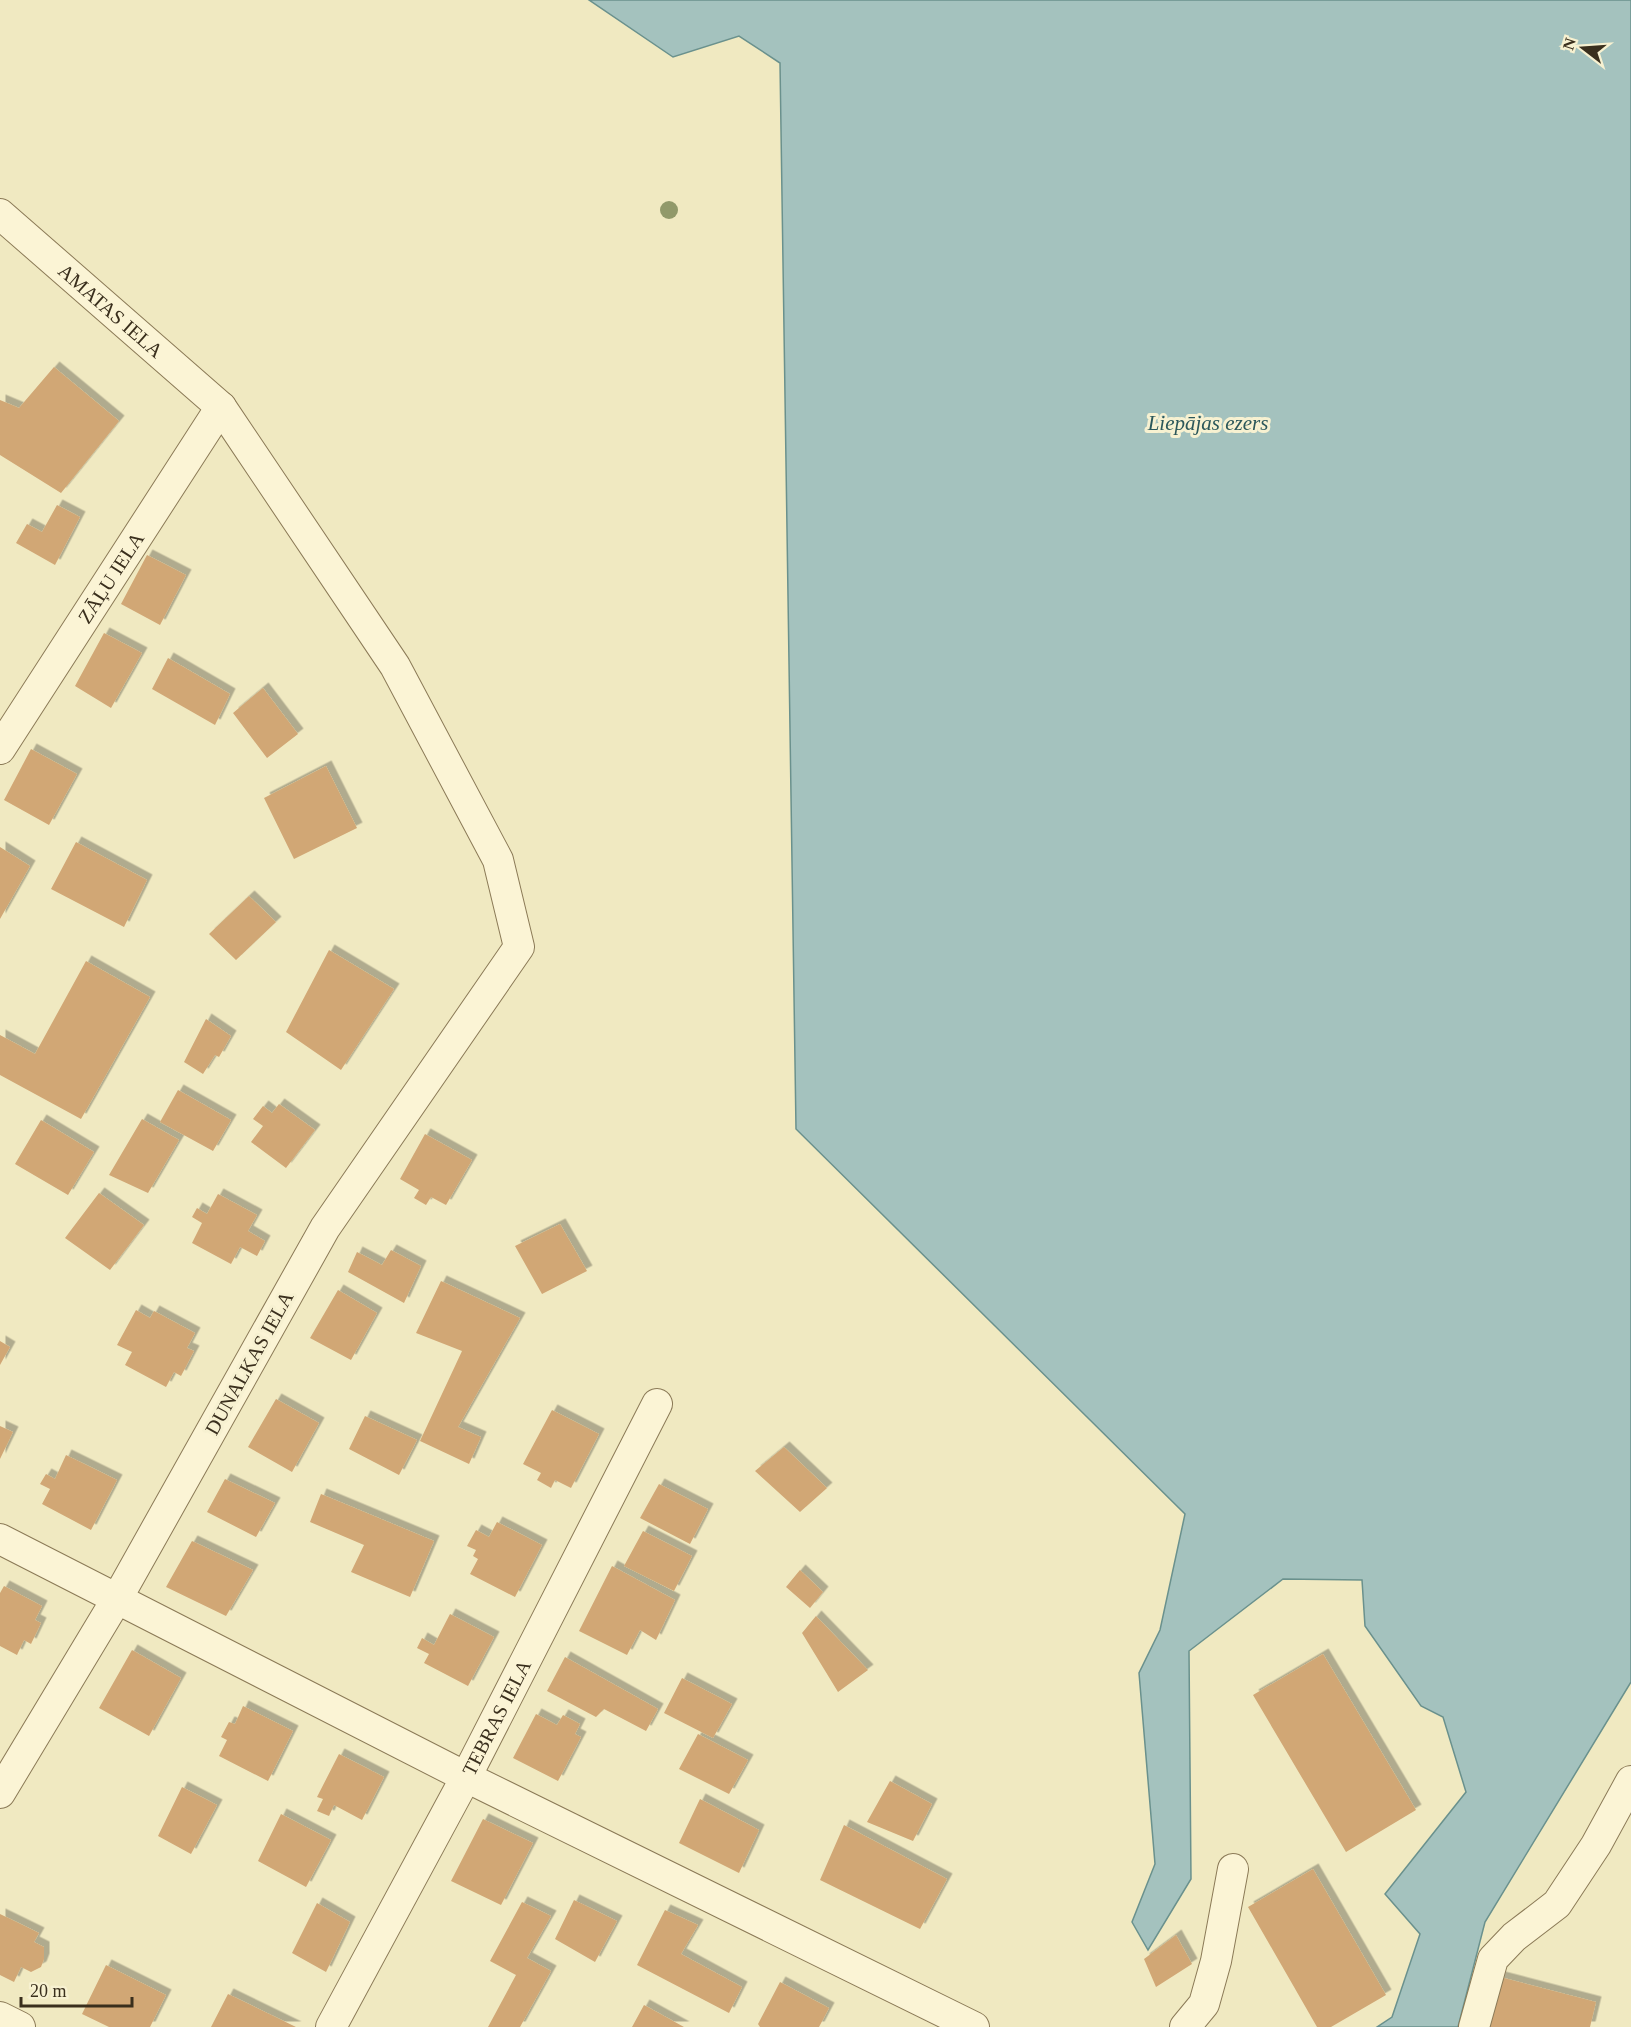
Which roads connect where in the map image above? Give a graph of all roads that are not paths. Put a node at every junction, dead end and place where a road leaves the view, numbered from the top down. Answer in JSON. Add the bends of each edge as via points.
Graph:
{"nodes":[{"id":1,"x":0,"y":214,"type":"edge"},
{"id":2,"x":220,"y":407,"type":"junction"},
{"id":3,"x":0,"y":749,"type":"edge"},
{"id":4,"x":519,"y":947,"type":"joint"},
{"id":5,"x":657,"y":1404,"type":"dead end"},
{"id":6,"x":0,"y":1539,"type":"edge"},
{"id":7,"x":118,"y":1597,"type":"junction"},
{"id":8,"x":466,"y":1777,"type":"junction"},
{"id":9,"x":1631,"y":1781,"type":"edge"},
{"id":10,"x":0,"y":1792,"type":"edge"},
{"id":11,"x":1233,"y":1869,"type":"dead end"},
{"id":12,"x":0,"y":2017,"type":"edge"},
{"id":13,"x":20,"y":2027,"type":"edge"},
{"id":14,"x":332,"y":2027,"type":"edge"},
{"id":15,"x":974,"y":2027,"type":"edge"},
{"id":16,"x":1185,"y":2027,"type":"edge"},
{"id":17,"x":1474,"y":2027,"type":"edge"}],
"edges":[{"from":1,"to":2,"type":"street","name":"AMATAS IELA"},
{"from":2,"to":3,"type":"street","name":"ZĀĻU IELA"},
{"from":2,"to":4,"type":"street","name":"AMATAS IELA","via":[[395,666],[498,860]]},
{"from":4,"to":7,"type":"street","name":"DUNALKAS IELA","via":[[325,1228]]},
{"from":5,"to":8,"type":"street","name":"TEBRAS IELA"},
{"from":6,"to":7,"type":"street"},
{"from":7,"to":8,"type":"street"},
{"from":7,"to":10,"type":"street","name":"DUNALKAS IELA"},
{"from":8,"to":14,"type":"street","name":"TEBRAS IELA"},
{"from":8,"to":15,"type":"street"},
{"from":9,"to":17,"type":"street","via":[[1596,1845],[1557,1904],[1493,1959]]},
{"from":11,"to":16,"type":"street","via":[[1204,2004]]},
{"from":12,"to":13,"type":"street"}]}
